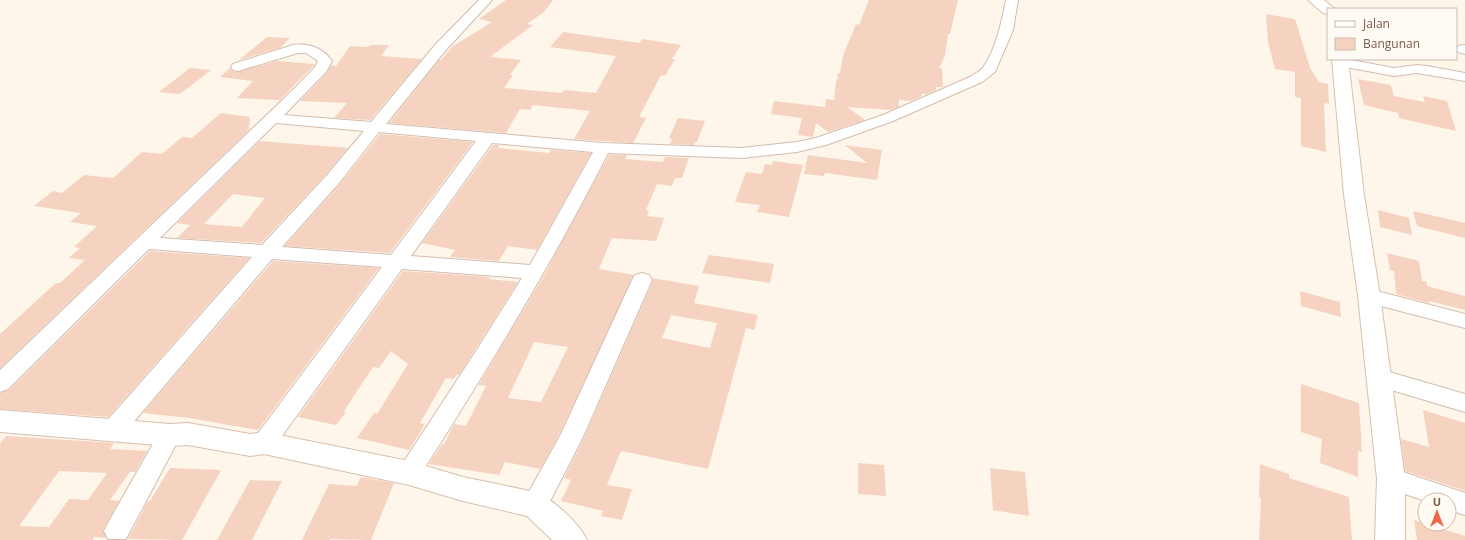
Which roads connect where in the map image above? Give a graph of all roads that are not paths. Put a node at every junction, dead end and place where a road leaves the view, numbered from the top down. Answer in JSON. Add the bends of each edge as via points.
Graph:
{"nodes":[{"id":1,"x":486,"y":0,"type":"edge"},
{"id":2,"x":1012,"y":0,"type":"edge"},
{"id":3,"x":1314,"y":0,"type":"edge"},
{"id":4,"x":1327,"y":9,"type":"edge"},
{"id":5,"x":1340,"y":61,"type":"edge"},
{"id":6,"x":238,"y":67,"type":"dead end"},
{"id":7,"x":1465,"y":77,"type":"edge"},
{"id":8,"x":271,"y":118,"type":"junction"},
{"id":9,"x":376,"y":128,"type":"junction"},
{"id":10,"x":487,"y":138,"type":"junction"},
{"id":11,"x":603,"y":148,"type":"junction"},
{"id":12,"x":145,"y":243,"type":"junction"},
{"id":13,"x":267,"y":252,"type":"junction"},
{"id":14,"x":397,"y":262,"type":"junction"},
{"id":15,"x":535,"y":272,"type":"junction"},
{"id":16,"x":642,"y":280,"type":"dead end"},
{"id":17,"x":1370,"y":296,"type":"junction"},
{"id":18,"x":1465,"y":322,"type":"edge"},
{"id":19,"x":1379,"y":378,"type":"junction"},
{"id":20,"x":0,"y":383,"type":"edge"},
{"id":21,"x":1465,"y":404,"type":"edge"},
{"id":22,"x":2,"y":424,"type":"edge"},
{"id":23,"x":112,"y":431,"type":"junction"},
{"id":24,"x":170,"y":435,"type":"junction"},
{"id":25,"x":264,"y":443,"type":"junction"},
{"id":26,"x":409,"y":473,"type":"junction"},
{"id":27,"x":1391,"y":479,"type":"junction"},
{"id":28,"x":1465,"y":504,"type":"edge"},
{"id":29,"x":535,"y":505,"type":"junction"},
{"id":30,"x":117,"y":531,"type":"dead end"},
{"id":31,"x":572,"y":540,"type":"edge"},
{"id":32,"x":1390,"y":540,"type":"edge"}],
"edges":[{"from":1,"to":9,"type":"street","via":[[440,48]]},
{"from":2,"to":11,"type":"street","via":[[1006,30],[990,69],[977,79],[888,118],[820,142],[797,147],[742,152]]},
{"from":3,"to":4,"type":"street"},
{"from":5,"to":7,"type":"street","via":[[1394,72],[1417,69]]},
{"from":5,"to":17,"type":"street","via":[[1354,195]]},
{"from":6,"to":8,"type":"street","via":[[299,48],[309,49],[325,61],[322,69]]},
{"from":8,"to":9,"type":"street"},
{"from":8,"to":12,"type":"street"},
{"from":9,"to":10,"type":"street"},
{"from":9,"to":13,"type":"street"},
{"from":10,"to":11,"type":"street"},
{"from":10,"to":14,"type":"street"},
{"from":11,"to":15,"type":"street"},
{"from":12,"to":13,"type":"street"},
{"from":12,"to":20,"type":"street"},
{"from":13,"to":14,"type":"street"},
{"from":13,"to":23,"type":"street"},
{"from":14,"to":15,"type":"street"},
{"from":14,"to":25,"type":"street"},
{"from":15,"to":26,"type":"street","via":[[488,351]]},
{"from":16,"to":29,"type":"street","via":[[570,439]]},
{"from":17,"to":18,"type":"street"},
{"from":17,"to":19,"type":"street"},
{"from":19,"to":21,"type":"street"},
{"from":19,"to":27,"type":"street"},
{"from":22,"to":23,"type":"street"},
{"from":23,"to":24,"type":"street"},
{"from":24,"to":25,"type":"street","via":[[188,434],[250,445]]},
{"from":24,"to":30,"type":"street"},
{"from":25,"to":26,"type":"street"},
{"from":26,"to":29,"type":"street","via":[[463,489]]},
{"from":27,"to":28,"type":"street"},
{"from":27,"to":32,"type":"street"},
{"from":29,"to":31,"type":"street"}]}
